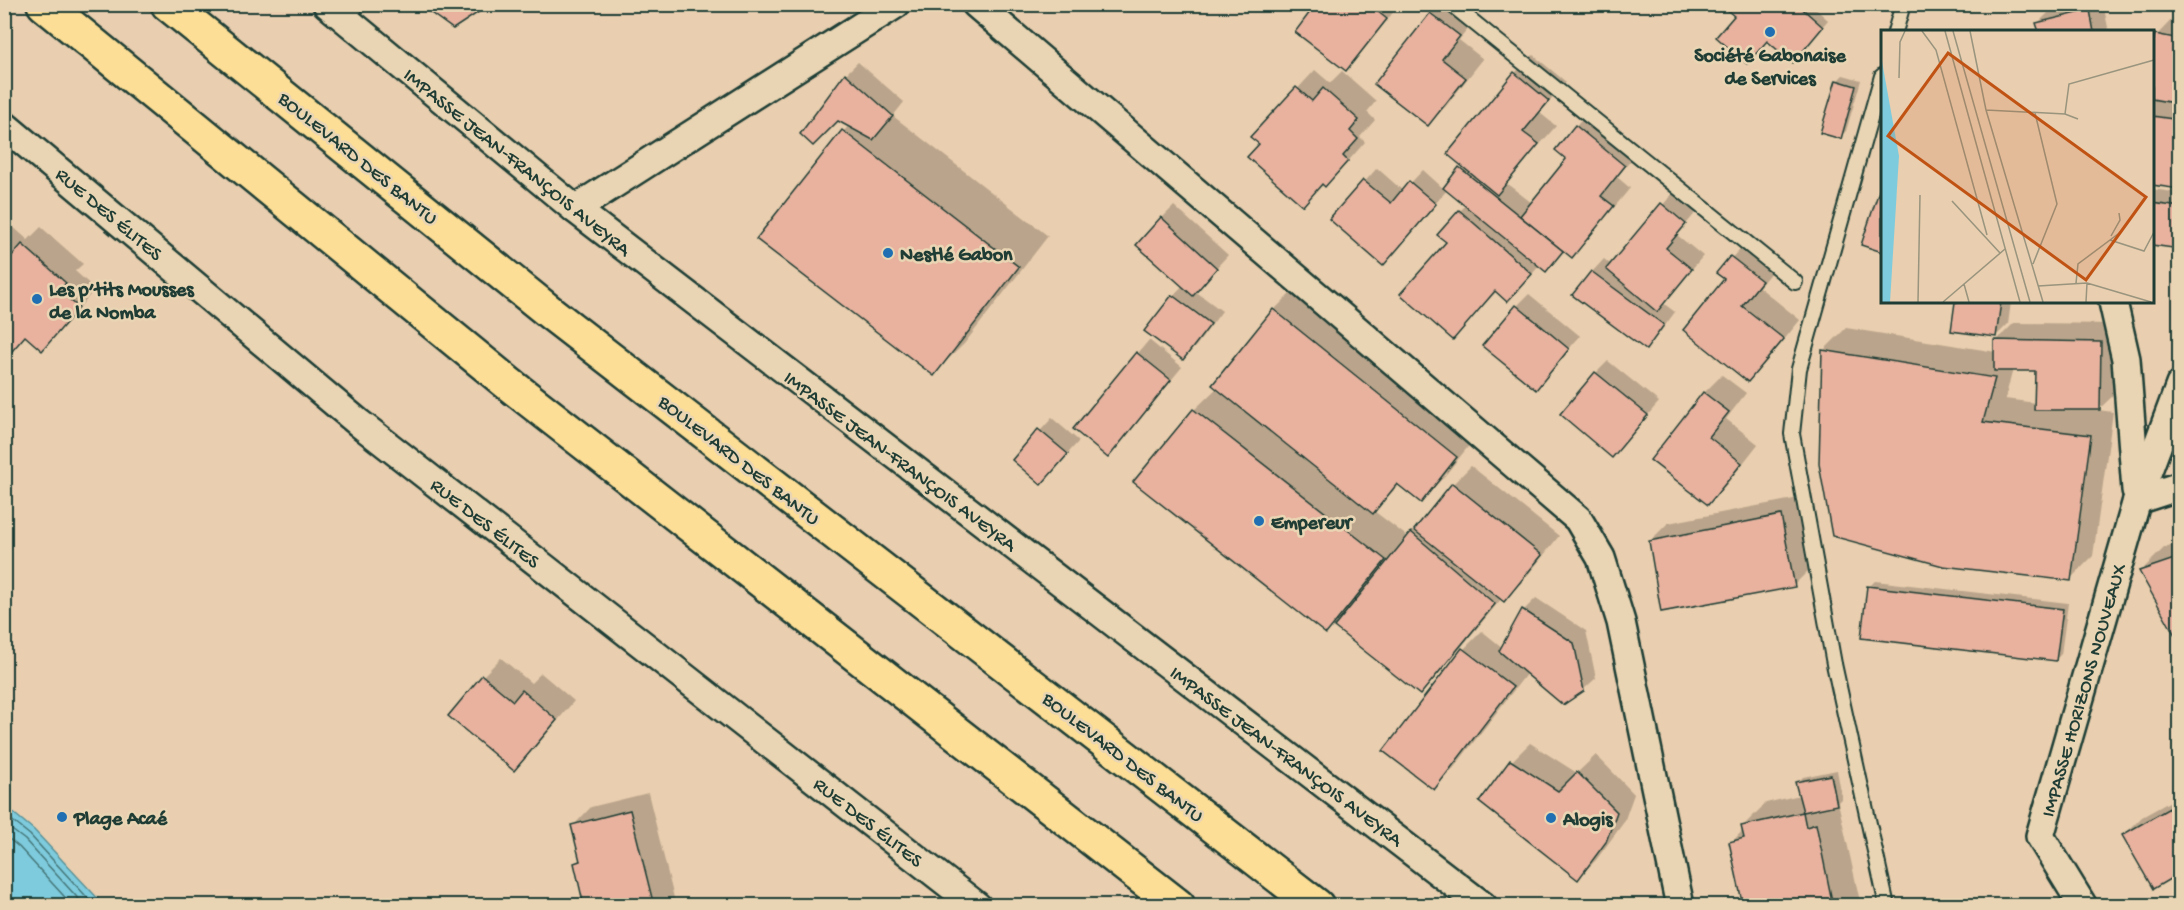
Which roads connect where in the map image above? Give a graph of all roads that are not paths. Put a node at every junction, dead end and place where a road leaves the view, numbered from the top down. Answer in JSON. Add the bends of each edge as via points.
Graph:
{"nodes":[{"id":1,"x":44,"y":4,"type":"edge"},
{"id":2,"x":168,"y":4,"type":"edge"},
{"id":3,"x":896,"y":4,"type":"edge"},
{"id":4,"x":976,"y":4,"type":"edge"},
{"id":5,"x":1451,"y":4,"type":"edge"},
{"id":6,"x":1903,"y":4,"type":"edge"},
{"id":7,"x":343,"y":9,"type":"edge"},
{"id":8,"x":1896,"y":30,"type":"edge"},
{"id":9,"x":1881,"y":80,"type":"edge"},
{"id":10,"x":4,"y":125,"type":"edge"},
{"id":11,"x":575,"y":209,"type":"junction"},
{"id":12,"x":1795,"y":282,"type":"dead end"},
{"id":13,"x":2113,"y":303,"type":"edge"},
{"id":14,"x":2180,"y":385,"type":"edge"},
{"id":15,"x":2180,"y":486,"type":"edge"},
{"id":16,"x":2137,"y":500,"type":"junction"},
{"id":17,"x":977,"y":906,"type":"edge"},
{"id":18,"x":1178,"y":906,"type":"edge"},
{"id":19,"x":1317,"y":906,"type":"edge"},
{"id":20,"x":1483,"y":906,"type":"edge"},
{"id":21,"x":1680,"y":906,"type":"edge"},
{"id":22,"x":1887,"y":906,"type":"edge"},
{"id":23,"x":2083,"y":906,"type":"edge"}],
"edges":[{"from":1,"to":18,"type":"highway","via":[[509,384]]},
{"from":2,"to":19,"type":"highway","name":"BOULEVARD DES BANTU","via":[[552,314]]},
{"from":3,"to":11,"type":"street"},
{"from":4,"to":21,"type":"street","via":[[1578,519],[1601,558],[1621,622]]},
{"from":5,"to":12,"type":"lane"},
{"from":6,"to":8,"type":"lane"},
{"from":7,"to":11,"type":"street","name":"IMPASSE JEAN-FRANÇOIS AVEYRA"},
{"from":9,"to":22,"type":"lane","via":[[1799,369],[1792,434],[1834,664]]},
{"from":10,"to":17,"type":"street","name":"RUE DES ÉLITES","via":[[359,423]]},
{"from":11,"to":20,"type":"street","name":"IMPASSE JEAN-FRANÇOIS AVEYRA"},
{"from":13,"to":16,"type":"street","via":[[2126,359]]},
{"from":14,"to":16,"type":"street","name":"IMPASSE HORIZONS NOUVEAUX"},
{"from":15,"to":16,"type":"street"},
{"from":16,"to":23,"type":"street","name":"IMPASSE HORIZONS NOUVEAUX","via":[[2040,836]]}]}
